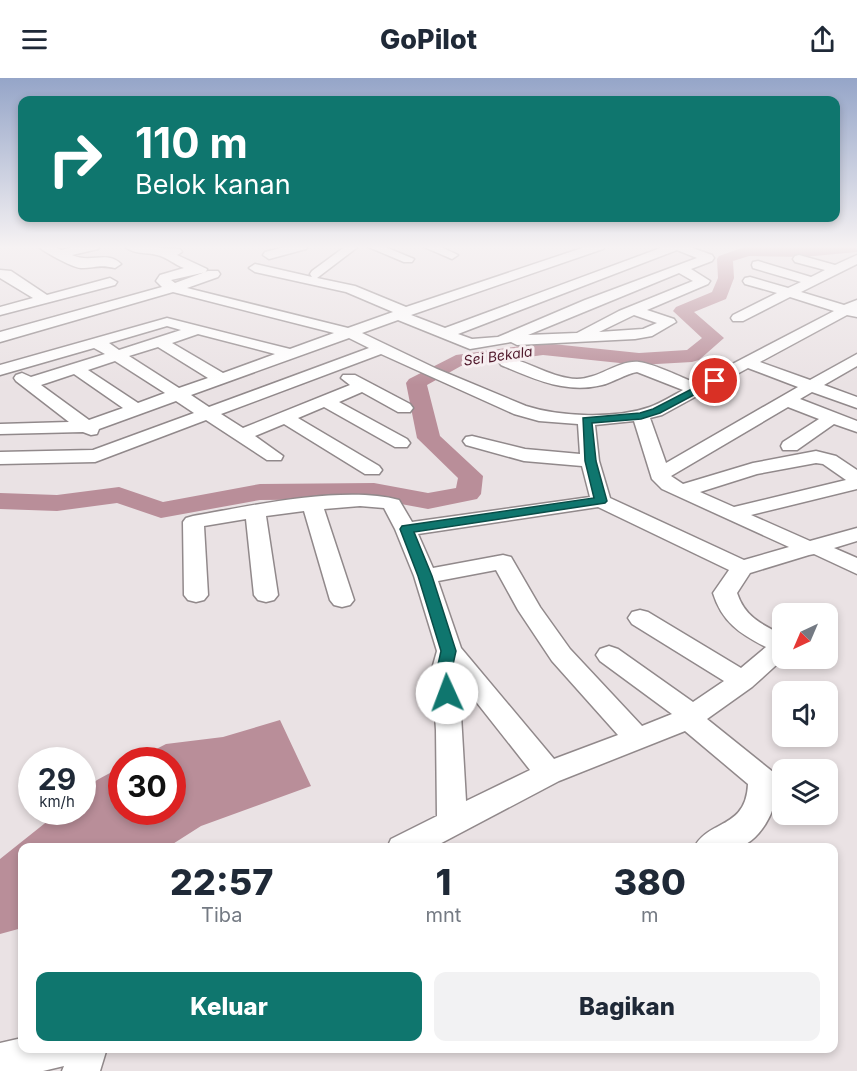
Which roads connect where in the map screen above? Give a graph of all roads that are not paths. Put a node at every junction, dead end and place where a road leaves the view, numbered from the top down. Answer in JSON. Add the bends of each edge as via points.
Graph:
{"nodes":[{"id":1,"x":33,"y":292,"type":"edge"},
{"id":2,"x":70,"y":292,"type":"edge"},
{"id":3,"x":159,"y":292,"type":"edge"},
{"id":4,"x":191,"y":292,"type":"edge"},
{"id":5,"x":357,"y":292,"type":"edge"},
{"id":6,"x":463,"y":292,"type":"edge"},
{"id":7,"x":553,"y":292,"type":"edge"},
{"id":8,"x":561,"y":292,"type":"edge"},
{"id":9,"x":618,"y":292,"type":"edge"},
{"id":10,"x":676,"y":292,"type":"edge"},
{"id":11,"x":788,"y":292,"type":"edge"},
{"id":12,"x":789,"y":292,"type":"edge"},
{"id":13,"x":44,"y":299,"type":"junction"},
{"id":14,"x":590,"y":303,"type":"junction"},
{"id":15,"x":2,"y":309,"type":"edge"},
{"id":16,"x":854,"y":309,"type":"edge"},
{"id":17,"x":629,"y":312,"type":"junction"},
{"id":18,"x":402,"y":313,"type":"junction"},
{"id":19,"x":738,"y":318,"type":"dead end"},
{"id":20,"x":201,"y":330,"type":"junction"},
{"id":21,"x":351,"y":333,"type":"junction"},
{"id":22,"x":443,"y":334,"type":"junction"},
{"id":23,"x":580,"y":336,"type":"junction"},
{"id":24,"x":0,"y":337,"type":"edge"},
{"id":25,"x":501,"y":341,"type":"junction"},
{"id":26,"x":96,"y":342,"type":"junction"},
{"id":27,"x":160,"y":342,"type":"junction"},
{"id":28,"x":382,"y":348,"type":"junction"},
{"id":29,"x":293,"y":354,"type":"junction"},
{"id":30,"x":118,"y":355,"type":"junction"},
{"id":31,"x":857,"y":359,"type":"edge"},
{"id":32,"x":507,"y":362,"type":"dead end"},
{"id":33,"x":749,"y":363,"type":"junction"},
{"id":34,"x":261,"y":365,"type":"junction"},
{"id":35,"x":75,"y":368,"type":"junction"},
{"id":36,"x":329,"y":368,"type":"junction"},
{"id":37,"x":4,"y":369,"type":"edge"},
{"id":38,"x":836,"y":372,"type":"junction"},
{"id":39,"x":222,"y":379,"type":"junction"},
{"id":40,"x":857,"y":379,"type":"edge"},
{"id":41,"x":30,"y":383,"type":"junction"},
{"id":42,"x":362,"y":386,"type":"junction"},
{"id":43,"x":812,"y":386,"type":"junction"},
{"id":44,"x":698,"y":390,"type":"junction"},
{"id":45,"x":180,"y":394,"type":"junction"},
{"id":46,"x":786,"y":400,"type":"junction"},
{"id":47,"x":325,"y":401,"type":"junction"},
{"id":48,"x":857,"y":403,"type":"edge"},
{"id":49,"x":404,"y":408,"type":"dead end"},
{"id":50,"x":137,"y":410,"type":"junction"},
{"id":51,"x":209,"y":415,"type":"junction"},
{"id":52,"x":641,"y":416,"type":"junction"},
{"id":53,"x":286,"y":418,"type":"junction"},
{"id":54,"x":832,"y":418,"type":"junction"},
{"id":55,"x":586,"y":420,"type":"junction"},
{"id":56,"x":87,"y":427,"type":"junction"},
{"id":57,"x":857,"y":427,"type":"edge"},
{"id":58,"x":0,"y":429,"type":"edge"},
{"id":59,"x":242,"y":435,"type":"junction"},
{"id":60,"x":472,"y":441,"type":"dead end"},
{"id":61,"x":401,"y":443,"type":"dead end"},
{"id":62,"x":790,"y":446,"type":"dead end"},
{"id":63,"x":117,"y":449,"type":"junction"},
{"id":64,"x":857,"y":455,"type":"edge"},
{"id":65,"x":274,"y":456,"type":"dead end"},
{"id":66,"x":0,"y":459,"type":"edge"},
{"id":67,"x":590,"y":461,"type":"junction"},
{"id":68,"x":836,"y":464,"type":"junction"},
{"id":69,"x":372,"y":470,"type":"dead end"},
{"id":70,"x":662,"y":472,"type":"junction"},
{"id":71,"x":857,"y":478,"type":"edge"},
{"id":72,"x":857,"y":483,"type":"edge"},
{"id":73,"x":681,"y":491,"type":"junction"},
{"id":74,"x":601,"y":501,"type":"junction"},
{"id":75,"x":312,"y":504,"type":"junction"},
{"id":76,"x":255,"y":511,"type":"junction"},
{"id":77,"x":733,"y":513,"type":"junction"},
{"id":78,"x":406,"y":529,"type":"junction"},
{"id":79,"x":857,"y":534,"type":"edge"},
{"id":80,"x":813,"y":548,"type":"junction"},
{"id":81,"x":857,"y":567,"type":"edge"},
{"id":82,"x":742,"y":568,"type":"junction"},
{"id":83,"x":425,"y":576,"type":"junction"},
{"id":84,"x":196,"y":595,"type":"dead end"},
{"id":85,"x":266,"y":595,"type":"dead end"},
{"id":86,"x":342,"y":600,"type":"dead end"},
{"id":87,"x":640,"y":618,"type":"dead end"},
{"id":88,"x":772,"y":639,"type":"edge"},
{"id":89,"x":449,"y":651,"type":"junction"},
{"id":90,"x":609,"y":655,"type":"dead end"},
{"id":91,"x":772,"y":655,"type":"edge"},
{"id":92,"x":743,"y":681,"type":"junction"},
{"id":93,"x":691,"y":718,"type":"junction"},
{"id":94,"x":637,"y":738,"type":"junction"},
{"id":95,"x":549,"y":773,"type":"junction"},
{"id":96,"x":452,"y":822,"type":"junction"},
{"id":97,"x":412,"y":843,"type":"edge"},
{"id":98,"x":718,"y":843,"type":"edge"},
{"id":99,"x":39,"y":1053,"type":"edge"},
{"id":100,"x":86,"y":1053,"type":"edge"},
{"id":101,"x":0,"y":1062,"type":"edge"},
{"id":102,"x":81,"y":1071,"type":"edge"}],
"edges":[{"from":1,"to":13,"type":"street"},
{"from":2,"to":13,"type":"street"},
{"from":3,"to":24,"type":"street"},
{"from":4,"to":21,"type":"street"},
{"from":5,"to":18,"type":"street"},
{"from":6,"to":18,"type":"street"},
{"from":7,"to":22,"type":"street"},
{"from":8,"to":14,"type":"street"},
{"from":9,"to":14,"type":"street"},
{"from":10,"to":17,"type":"street"},
{"from":11,"to":19,"type":"street"},
{"from":12,"to":16,"type":"street"},
{"from":13,"to":15,"type":"street"},
{"from":14,"to":17,"type":"street"},
{"from":14,"to":25,"type":"street"},
{"from":16,"to":33,"type":"street"},
{"from":17,"to":23,"type":"street"},
{"from":17,"to":23,"type":"street","via":[[669,322],[635,335]]},
{"from":18,"to":21,"type":"street"},
{"from":18,"to":22,"type":"street"},
{"from":20,"to":26,"type":"street","via":[[162,323]]},
{"from":20,"to":27,"type":"street"},
{"from":20,"to":29,"type":"street"},
{"from":20,"to":34,"type":"street"},
{"from":21,"to":28,"type":"street"},
{"from":21,"to":29,"type":"street"},
{"from":22,"to":25,"type":"street","via":[[470,344]]},
{"from":23,"to":25,"type":"street"},
{"from":26,"to":30,"type":"street"},
{"from":26,"to":37,"type":"street"},
{"from":27,"to":30,"type":"street"},
{"from":27,"to":39,"type":"street"},
{"from":28,"to":36,"type":"street"},
{"from":28,"to":55,"type":"street","via":[[520,410],[559,419]]},
{"from":29,"to":34,"type":"street"},
{"from":30,"to":35,"type":"street"},
{"from":30,"to":45,"type":"street"},
{"from":31,"to":38,"type":"street"},
{"from":32,"to":44,"type":"street","via":[[554,381],[581,384],[639,367]]},
{"from":33,"to":43,"type":"street"},
{"from":33,"to":44,"type":"street"},
{"from":34,"to":39,"type":"street"},
{"from":35,"to":41,"type":"street"},
{"from":35,"to":50,"type":"street"},
{"from":36,"to":42,"type":"street"},
{"from":36,"to":51,"type":"street"},
{"from":37,"to":41,"type":"street"},
{"from":38,"to":40,"type":"street"},
{"from":38,"to":43,"type":"street"},
{"from":39,"to":45,"type":"street"},
{"from":41,"to":56,"type":"street"},
{"from":42,"to":47,"type":"street"},
{"from":42,"to":49,"type":"street"},
{"from":43,"to":46,"type":"street"},
{"from":43,"to":48,"type":"street"},
{"from":44,"to":52,"type":"street"},
{"from":45,"to":50,"type":"street"},
{"from":45,"to":51,"type":"street"},
{"from":46,"to":54,"type":"street"},
{"from":46,"to":70,"type":"street"},
{"from":47,"to":53,"type":"street"},
{"from":47,"to":61,"type":"street"},
{"from":50,"to":56,"type":"street"},
{"from":51,"to":59,"type":"street"},
{"from":51,"to":63,"type":"street"},
{"from":52,"to":55,"type":"street"},
{"from":52,"to":70,"type":"street"},
{"from":53,"to":59,"type":"street"},
{"from":53,"to":69,"type":"street"},
{"from":54,"to":57,"type":"street"},
{"from":54,"to":62,"type":"street"},
{"from":55,"to":67,"type":"street"},
{"from":56,"to":58,"type":"street"},
{"from":56,"to":63,"type":"street"},
{"from":59,"to":65,"type":"street"},
{"from":60,"to":67,"type":"street","via":[[524,455]]},
{"from":63,"to":66,"type":"street","via":[[88,457]]},
{"from":64,"to":68,"type":"street"},
{"from":67,"to":74,"type":"street"},
{"from":68,"to":71,"type":"street"},
{"from":68,"to":73,"type":"street","via":[[823,457],[809,458]]},
{"from":70,"to":73,"type":"street","via":[[662,479]]},
{"from":72,"to":77,"type":"street"},
{"from":73,"to":77,"type":"street"},
{"from":74,"to":78,"type":"street"},
{"from":74,"to":82,"type":"street"},
{"from":75,"to":76,"type":"street"},
{"from":75,"to":78,"type":"street","via":[[385,501],[392,504]]},
{"from":75,"to":86,"type":"street"},
{"from":76,"to":84,"type":"street","via":[[193,522]]},
{"from":76,"to":85,"type":"street"},
{"from":77,"to":80,"type":"street"},
{"from":78,"to":83,"type":"street"},
{"from":79,"to":80,"type":"street"},
{"from":80,"to":81,"type":"street"},
{"from":80,"to":82,"type":"street"},
{"from":82,"to":88,"type":"street","via":[[725,593],[730,611],[738,622]]},
{"from":83,"to":89,"type":"street"},
{"from":83,"to":94,"type":"street","via":[[503,562],[561,655]]},
{"from":87,"to":92,"type":"street"},
{"from":89,"to":95,"type":"street"},
{"from":89,"to":96,"type":"street","via":[[445,669]]},
{"from":90,"to":93,"type":"street"},
{"from":91,"to":92,"type":"street"},
{"from":92,"to":93,"type":"street"},
{"from":93,"to":94,"type":"street"},
{"from":93,"to":98,"type":"street","via":[[763,780],[764,797],[756,816]]},
{"from":94,"to":95,"type":"street"},
{"from":95,"to":96,"type":"street"},
{"from":96,"to":97,"type":"street"},
{"from":99,"to":101,"type":"street"},
{"from":100,"to":102,"type":"street"}]}
